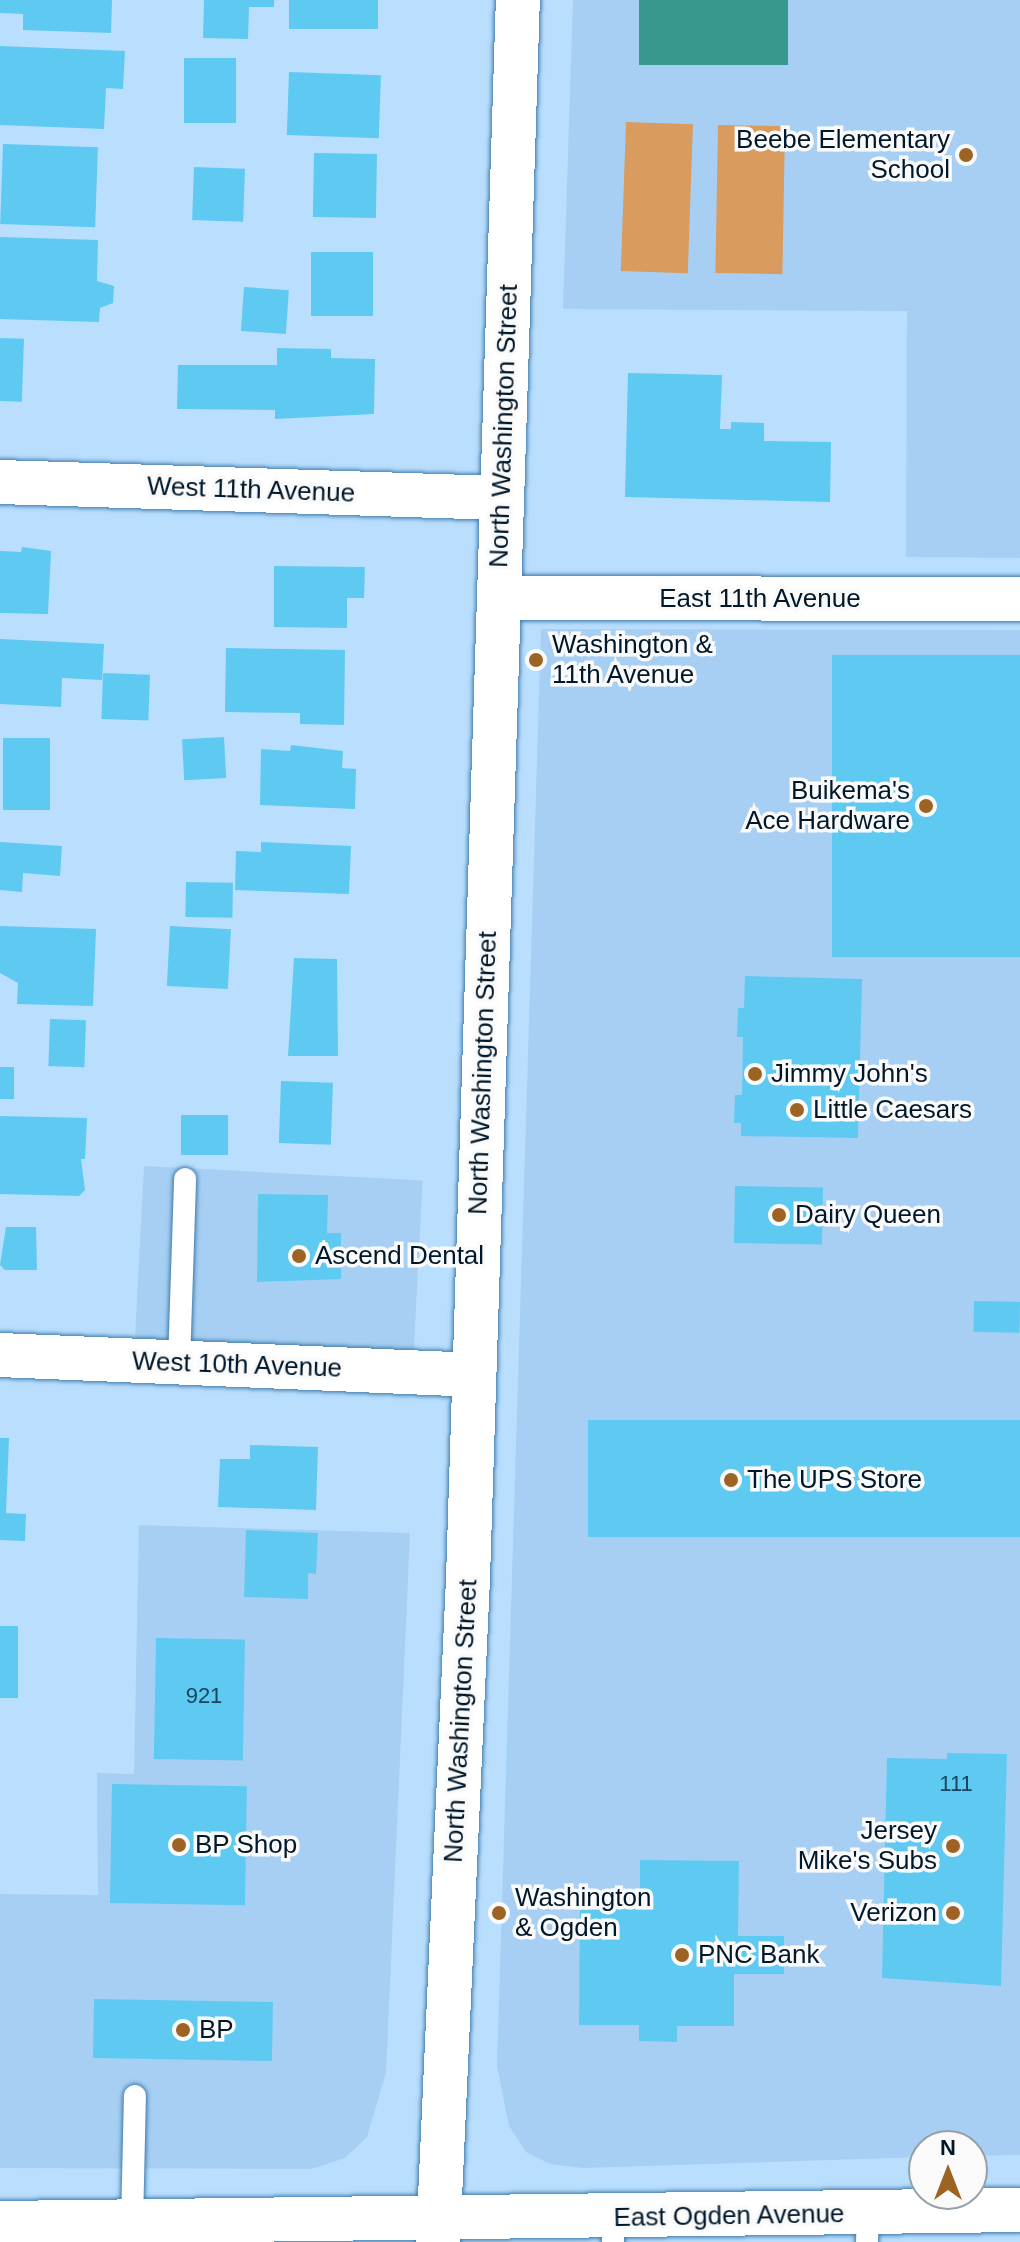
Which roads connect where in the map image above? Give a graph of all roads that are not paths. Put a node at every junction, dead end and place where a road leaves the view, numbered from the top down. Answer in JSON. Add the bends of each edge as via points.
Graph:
{"nodes":[{"id":1,"x":518,"y":0,"type":"edge"},
{"id":2,"x":0,"y":482,"type":"edge"},
{"id":3,"x":501,"y":498,"type":"junction"},
{"id":4,"x":499,"y":598,"type":"junction"},
{"id":5,"x":1020,"y":599,"type":"edge"},
{"id":6,"x":185,"y":1179,"type":"dead end"},
{"id":7,"x":0,"y":1355,"type":"edge"},
{"id":8,"x":179,"y":1363,"type":"junction"},
{"id":9,"x":474,"y":1375,"type":"junction"},
{"id":10,"x":135,"y":2096,"type":"dead end"},
{"id":11,"x":1020,"y":2210,"type":"edge"},
{"id":12,"x":0,"y":2223,"type":"edge"},
{"id":13,"x":867,"y":2227,"type":"edge"},
{"id":14,"x":781,"y":2228,"type":"edge"},
{"id":15,"x":118,"y":2230,"type":"edge"},
{"id":16,"x":613,"y":2230,"type":"edge"},
{"id":17,"x":438,"y":2232,"type":"edge"},
{"id":18,"x":177,"y":2233,"type":"edge"}],
"edges":[{"from":1,"to":3,"type":"main road","name":"North Washington Street"},
{"from":2,"to":3,"type":"main road","name":"West 11th Avenue"},
{"from":3,"to":4,"type":"main road","name":"North Washington Street"},
{"from":4,"to":5,"type":"main road","name":"East 11th Avenue"},
{"from":4,"to":9,"type":"main road","name":"North Washington Street"},
{"from":6,"to":8,"type":"lane"},
{"from":7,"to":8,"type":"main road","name":"West 10th Avenue"},
{"from":8,"to":9,"type":"main road","name":"West 10th Avenue"},
{"from":9,"to":17,"type":"main road","name":"North Washington Street"},
{"from":10,"to":15,"type":"lane"},
{"from":11,"to":13,"type":"main road","name":"East Ogden Avenue"},
{"from":12,"to":15,"type":"main road","name":"East Ogden Avenue"},
{"from":13,"to":14,"type":"main road","name":"East Ogden Avenue"},
{"from":14,"to":16,"type":"main road","name":"East Ogden Avenue"},
{"from":15,"to":18,"type":"main road","name":"East Ogden Avenue"},
{"from":16,"to":17,"type":"main road","name":"East Ogden Avenue"},
{"from":17,"to":18,"type":"main road","name":"East Ogden Avenue"}]}
